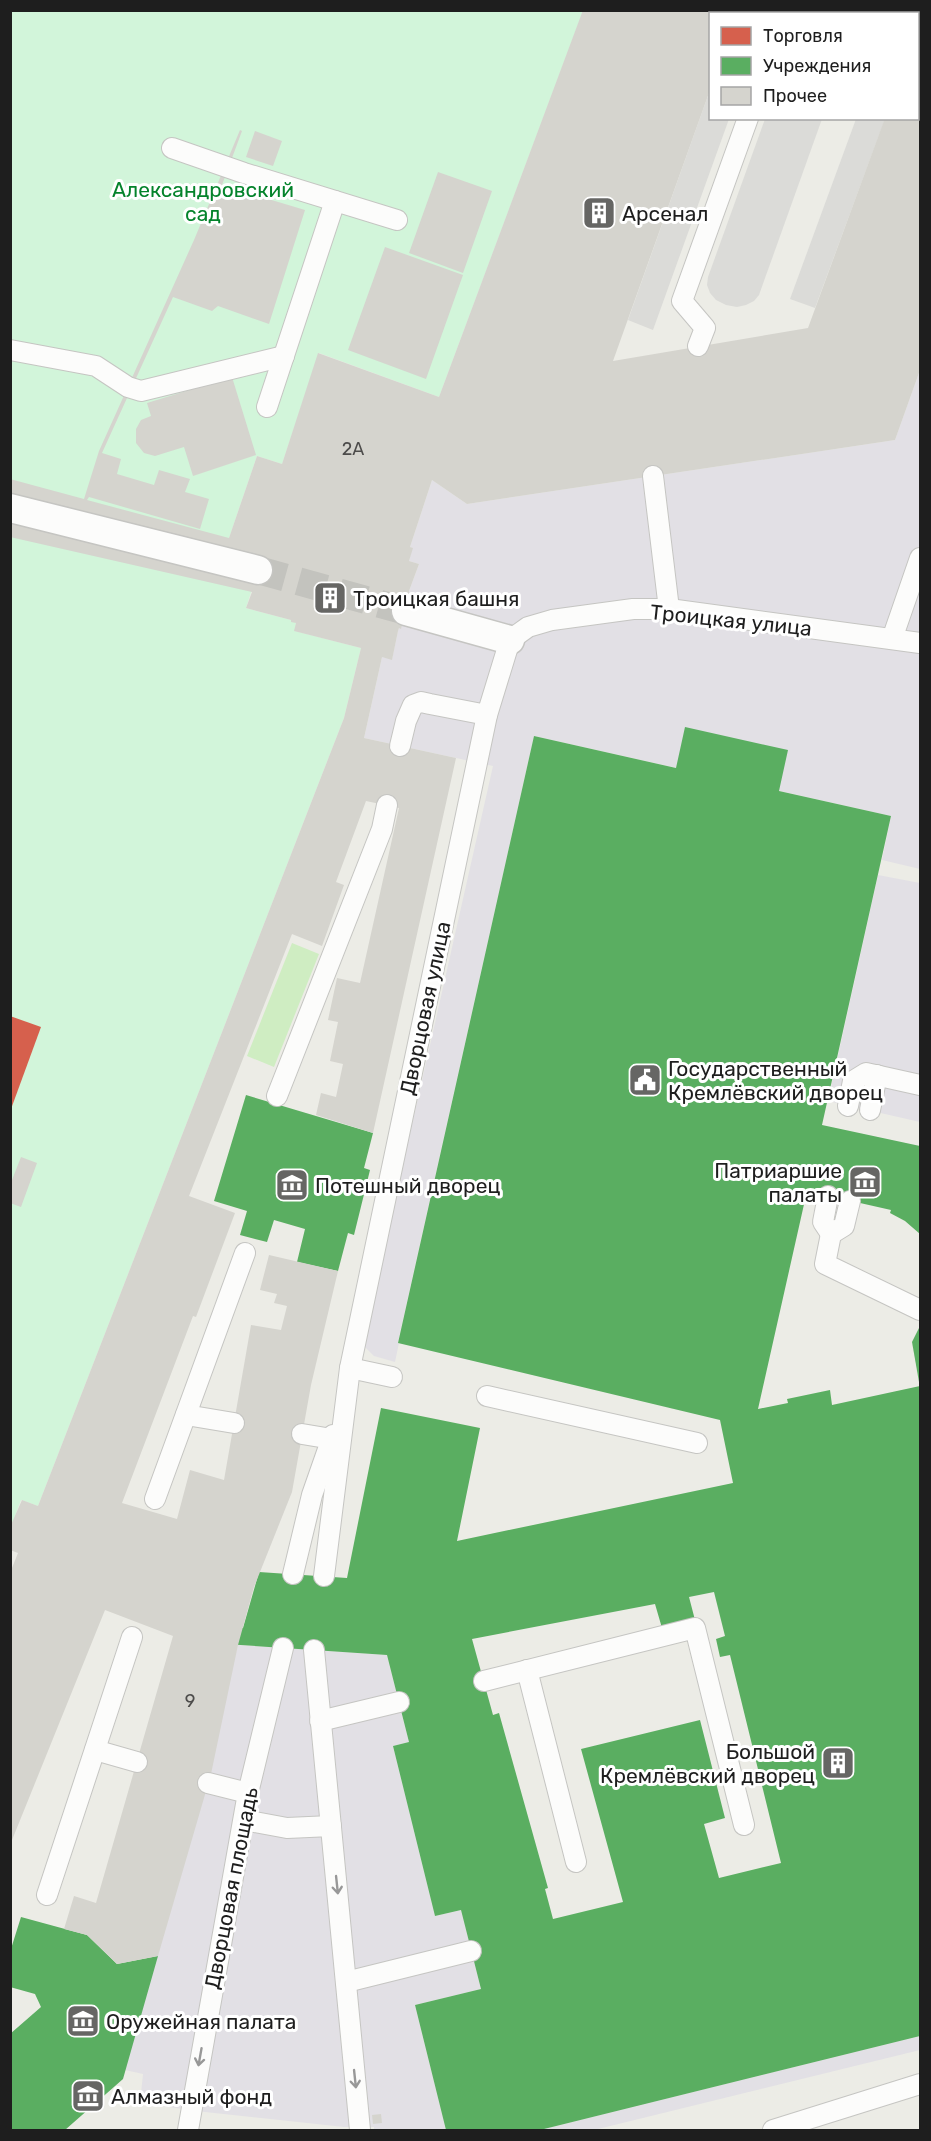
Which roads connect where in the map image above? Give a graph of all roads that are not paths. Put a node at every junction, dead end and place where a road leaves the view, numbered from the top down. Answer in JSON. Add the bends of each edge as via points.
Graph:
{"nodes":[{"id":1,"x":747,"y":120,"type":"edge"},
{"id":2,"x":172,"y":148,"type":"dead end"},
{"id":3,"x":335,"y":201,"type":"junction"},
{"id":4,"x":397,"y":220,"type":"dead end"},
{"id":5,"x":698,"y":346,"type":"dead end"},
{"id":6,"x":10,"y":350,"type":"edge"},
{"id":7,"x":284,"y":356,"type":"junction"},
{"id":8,"x":267,"y":407,"type":"dead end"},
{"id":9,"x":653,"y":476,"type":"dead end"},
{"id":10,"x":10,"y":508,"type":"edge"},
{"id":11,"x":921,"y":558,"type":"edge"},
{"id":12,"x":258,"y":570,"type":"tunnel mouth"},
{"id":13,"x":669,"y":609,"type":"junction"},
{"id":14,"x":406,"y":611,"type":"tunnel mouth"},
{"id":15,"x":892,"y":639,"type":"junction"},
{"id":16,"x":510,"y":640,"type":"junction"},
{"id":17,"x":921,"y":644,"type":"edge"},
{"id":18,"x":487,"y":716,"type":"junction"},
{"id":19,"x":400,"y":746,"type":"dead end"},
{"id":20,"x":387,"y":805,"type":"dead end"},
{"id":21,"x":877,"y":1076,"type":"junction"},
{"id":22,"x":921,"y":1084,"type":"edge"},
{"id":23,"x":277,"y":1096,"type":"dead end"},
{"id":24,"x":848,"y":1106,"type":"dead end"},
{"id":25,"x":870,"y":1110,"type":"dead end"},
{"id":26,"x":828,"y":1196,"type":"dead end"},
{"id":27,"x":850,"y":1201,"type":"dead end"},
{"id":28,"x":831,"y":1234,"type":"junction"},
{"id":29,"x":245,"y":1253,"type":"dead end"},
{"id":30,"x":921,"y":1310,"type":"edge"},
{"id":31,"x":349,"y":1373,"type":"junction"},
{"id":32,"x":392,"y":1377,"type":"dead end"},
{"id":33,"x":487,"y":1396,"type":"dead end"},
{"id":34,"x":186,"y":1414,"type":"junction"},
{"id":35,"x":234,"y":1423,"type":"dead end"},
{"id":36,"x":303,"y":1434,"type":"dead end"},
{"id":37,"x":332,"y":1439,"type":"junction"},
{"id":38,"x":697,"y":1443,"type":"dead end"},
{"id":39,"x":155,"y":1499,"type":"dead end"},
{"id":40,"x":293,"y":1574,"type":"dead end"},
{"id":41,"x":324,"y":1576,"type":"dead end"},
{"id":42,"x":132,"y":1637,"type":"dead end"},
{"id":43,"x":283,"y":1648,"type":"dead end"},
{"id":44,"x":314,"y":1650,"type":"dead end"},
{"id":45,"x":527,"y":1670,"type":"junction"},
{"id":46,"x":484,"y":1681,"type":"dead end"},
{"id":47,"x":399,"y":1702,"type":"dead end"},
{"id":48,"x":320,"y":1721,"type":"junction"},
{"id":49,"x":95,"y":1750,"type":"junction"},
{"id":50,"x":137,"y":1762,"type":"dead end"},
{"id":51,"x":208,"y":1783,"type":"dead end"},
{"id":52,"x":248,"y":1793,"type":"junction"},
{"id":53,"x":244,"y":1820,"type":"junction"},
{"id":54,"x":744,"y":1825,"type":"dead end"},
{"id":55,"x":331,"y":1826,"type":"junction"},
{"id":56,"x":576,"y":1862,"type":"dead end"},
{"id":57,"x":47,"y":1895,"type":"dead end"},
{"id":58,"x":471,"y":1951,"type":"dead end"},
{"id":59,"x":346,"y":1982,"type":"junction"},
{"id":60,"x":921,"y":2084,"type":"edge"},
{"id":61,"x":188,"y":2130,"type":"edge"},
{"id":62,"x":360,"y":2130,"type":"edge"},
{"id":63,"x":773,"y":2130,"type":"edge"}],
"edges":[{"from":1,"to":5,"type":"lane","via":[[682,301],[705,328]]},
{"from":2,"to":3,"type":"lane"},
{"from":3,"to":4,"type":"lane"},
{"from":3,"to":7,"type":"lane"},
{"from":6,"to":7,"type":"lane","via":[[96,366],[141,391]]},
{"from":7,"to":8,"type":"lane"},
{"from":9,"to":13,"type":"lane"},
{"from":10,"to":12,"type":"street"},
{"from":11,"to":15,"type":"lane"},
{"from":13,"to":15,"type":"lane","name":"Троицкая улица"},
{"from":13,"to":16,"type":"lane","name":"Троицкая улица","via":[[633,609],[552,620],[528,627]]},
{"from":14,"to":16,"type":"street"},
{"from":15,"to":17,"type":"lane","name":"Троицкая улица"},
{"from":16,"to":18,"type":"lane","name":"Дворцовая улица"},
{"from":18,"to":19,"type":"lane","via":[[422,702],[413,705]]},
{"from":18,"to":31,"type":"lane","name":"Дворцовая улица"},
{"from":20,"to":23,"type":"lane","via":[[382,830]]},
{"from":21,"to":22,"type":"lane"},
{"from":21,"to":24,"type":"lane","via":[[866,1073],[853,1081]]},
{"from":21,"to":25,"type":"lane"},
{"from":26,"to":28,"type":"lane","via":[[823,1222]]},
{"from":27,"to":28,"type":"lane","via":[[844,1226]]},
{"from":28,"to":30,"type":"lane","via":[[825,1264]]},
{"from":29,"to":34,"type":"lane"},
{"from":31,"to":32,"type":"lane"},
{"from":31,"to":37,"type":"lane"},
{"from":31,"to":41,"type":"lane"},
{"from":33,"to":38,"type":"lane"},
{"from":34,"to":35,"type":"lane"},
{"from":34,"to":39,"type":"lane"},
{"from":36,"to":37,"type":"lane"},
{"from":37,"to":40,"type":"lane","via":[[312,1495]]},
{"from":42,"to":49,"type":"lane"},
{"from":43,"to":52,"type":"lane","name":"Дворцовая площадь"},
{"from":44,"to":48,"type":"lane"},
{"from":45,"to":46,"type":"lane"},
{"from":45,"to":54,"type":"lane","via":[[695,1628]]},
{"from":45,"to":56,"type":"lane"},
{"from":47,"to":48,"type":"lane"},
{"from":48,"to":55,"type":"lane"},
{"from":49,"to":50,"type":"lane"},
{"from":49,"to":57,"type":"lane"},
{"from":51,"to":52,"type":"lane"},
{"from":52,"to":53,"type":"lane","name":"Дворцовая площадь"},
{"from":53,"to":55,"type":"lane","via":[[287,1828]]},
{"from":53,"to":61,"type":"lane","name":"Дворцовая площадь","one_way":true},
{"from":55,"to":59,"type":"lane","one_way":true},
{"from":58,"to":59,"type":"lane"},
{"from":59,"to":62,"type":"lane","one_way":true},
{"from":60,"to":63,"type":"lane"}]}
